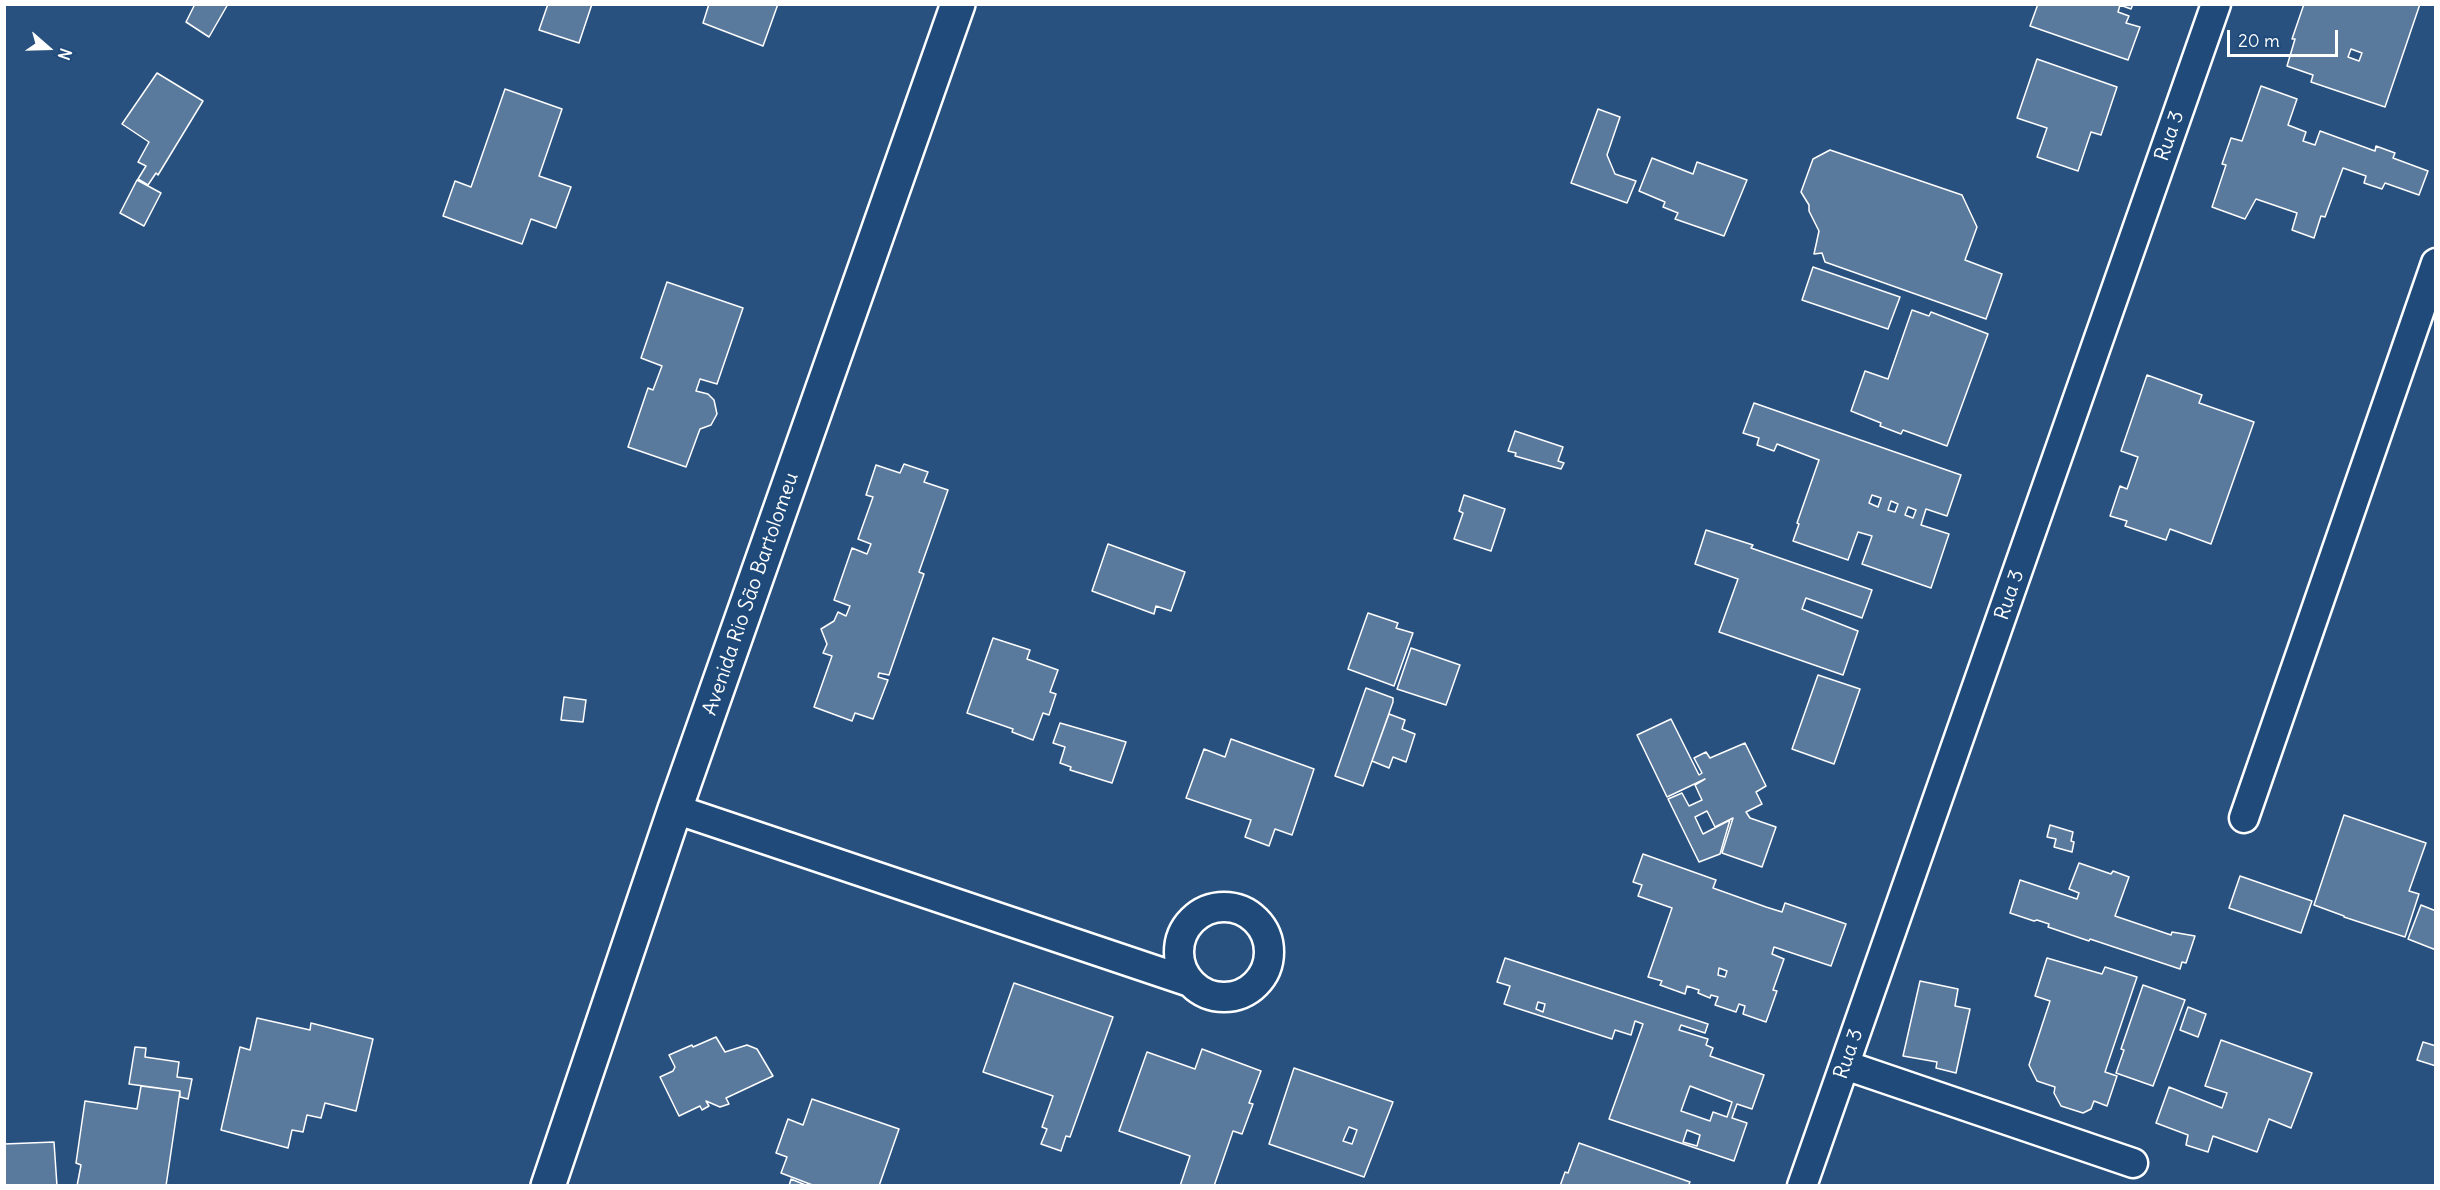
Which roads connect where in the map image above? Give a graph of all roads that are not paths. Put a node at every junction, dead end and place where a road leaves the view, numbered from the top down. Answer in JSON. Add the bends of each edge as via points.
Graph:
{"nodes":[{"id":1,"x":958,"y":4,"type":"edge"},
{"id":2,"x":2216,"y":4,"type":"edge"},
{"id":3,"x":2436,"y":263,"type":"edge"},
{"id":4,"x":675,"y":809,"type":"junction"},
{"id":5,"x":2244,"y":818,"type":"dead end"},
{"id":6,"x":1190,"y":982,"type":"dead end"},
{"id":7,"x":1845,"y":1065,"type":"junction"},
{"id":8,"x":2133,"y":1163,"type":"dead end"},
{"id":9,"x":548,"y":1185,"type":"edge"},
{"id":10,"x":1802,"y":1185,"type":"edge"}],
"edges":[{"from":1,"to":4,"type":"street","name":"Avenida Rio São Bartolomeu"},
{"from":2,"to":7,"type":"street","name":"Rua 3"},
{"from":3,"to":5,"type":"street"},
{"from":4,"to":6,"type":"street"},
{"from":4,"to":9,"type":"street","name":"Avenida Rio São Bartolomeu"},
{"from":7,"to":8,"type":"street"},
{"from":7,"to":10,"type":"street","name":"Rua 3"}]}
